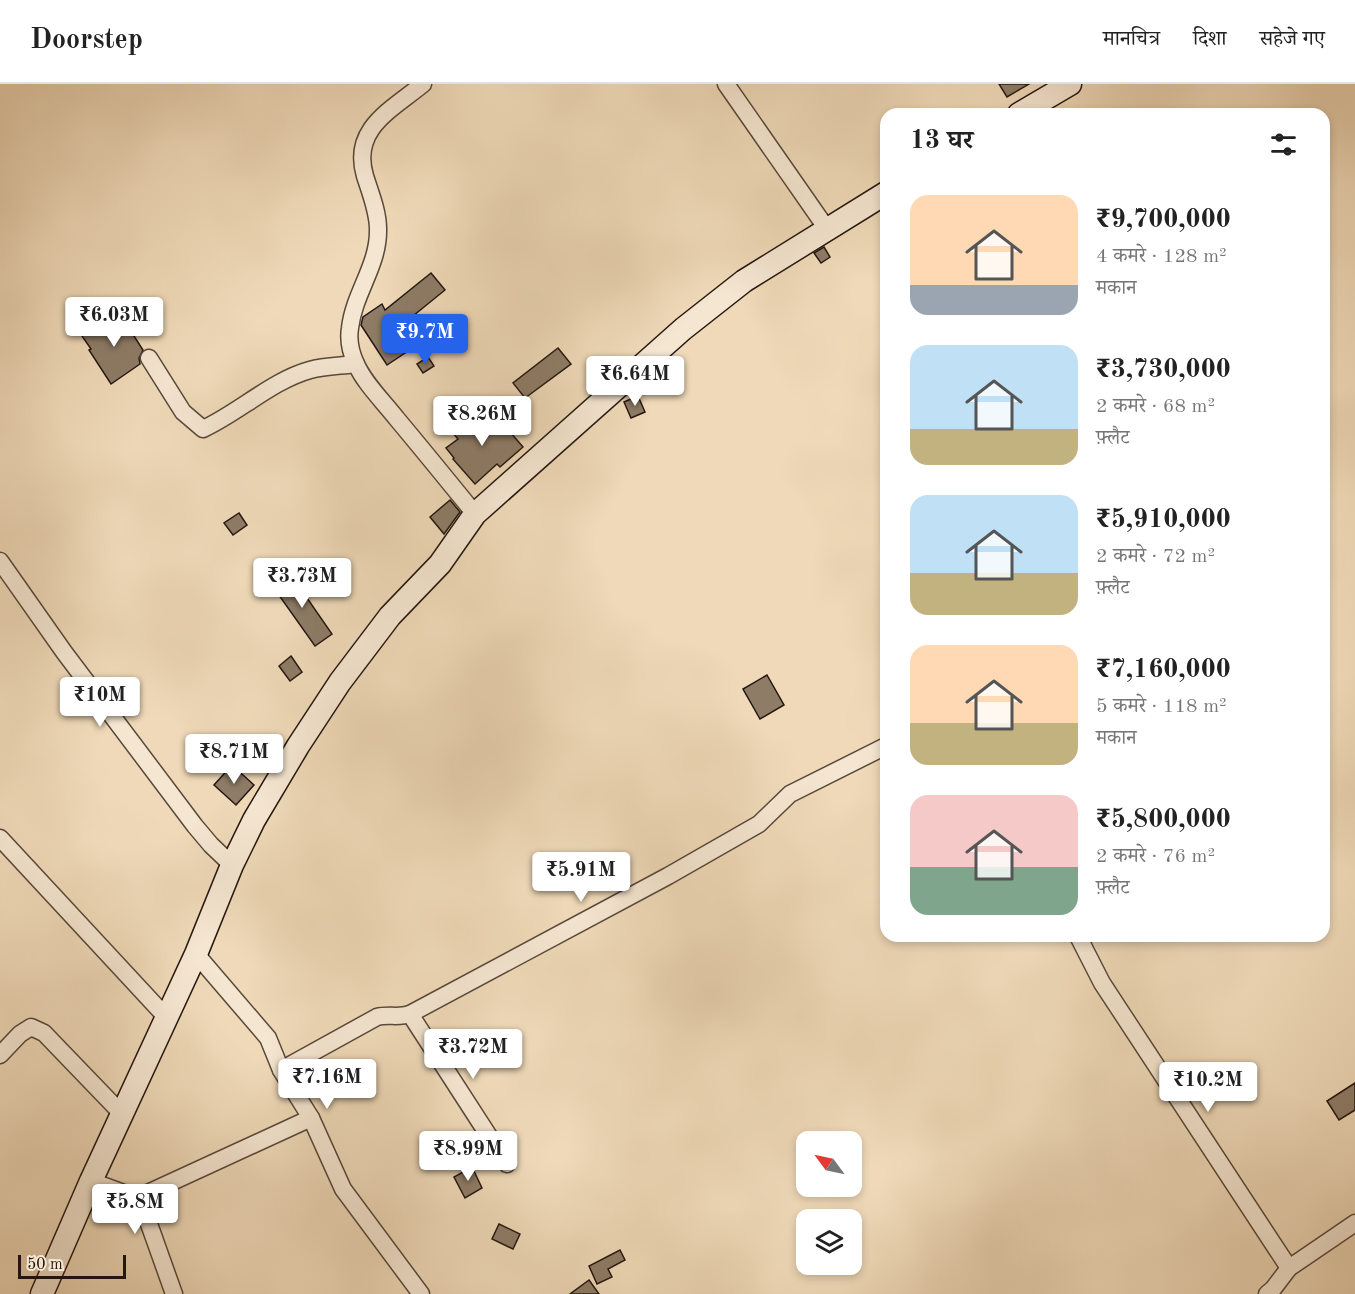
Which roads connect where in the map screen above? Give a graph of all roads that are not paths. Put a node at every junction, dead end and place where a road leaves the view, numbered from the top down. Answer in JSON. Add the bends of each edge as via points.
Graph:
{"nodes":[{"id":1,"x":423,"y":84,"type":"edge"},
{"id":2,"x":726,"y":84,"type":"edge"},
{"id":3,"x":1070,"y":84,"type":"edge"},
{"id":4,"x":1029,"y":108,"type":"edge"},
{"id":5,"x":880,"y":198,"type":"edge"},
{"id":6,"x":827,"y":229,"type":"junction"},
{"id":7,"x":148,"y":358,"type":"dead end"},
{"id":8,"x":356,"y":364,"type":"junction"},
{"id":9,"x":475,"y":514,"type":"junction"},
{"id":10,"x":0,"y":561,"type":"edge"},
{"id":11,"x":880,"y":749,"type":"edge"},
{"id":12,"x":0,"y":838,"type":"edge"},
{"id":13,"x":232,"y":865,"type":"junction"},
{"id":14,"x":1081,"y":942,"type":"edge"},
{"id":15,"x":196,"y":954,"type":"junction"},
{"id":16,"x":410,"y":1014,"type":"junction"},
{"id":17,"x":167,"y":1017,"type":"junction"},
{"id":18,"x":0,"y":1055,"type":"edge"},
{"id":19,"x":281,"y":1070,"type":"junction"},
{"id":20,"x":122,"y":1114,"type":"junction"},
{"id":21,"x":311,"y":1118,"type":"junction"},
{"id":22,"x":507,"y":1164,"type":"dead end"},
{"id":23,"x":91,"y":1181,"type":"junction"},
{"id":24,"x":137,"y":1198,"type":"junction"},
{"id":25,"x":1355,"y":1222,"type":"edge"},
{"id":26,"x":1289,"y":1268,"type":"junction"},
{"id":27,"x":1272,"y":1292,"type":"edge"},
{"id":28,"x":42,"y":1294,"type":"edge"},
{"id":29,"x":174,"y":1294,"type":"edge"},
{"id":30,"x":421,"y":1294,"type":"edge"}],
"edges":[{"from":1,"to":8,"type":"street","via":[[364,138],[362,166],[378,226],[378,245],[352,312],[349,332]]},
{"from":2,"to":6,"type":"street"},
{"from":3,"to":4,"type":"street"},
{"from":5,"to":6,"type":"street"},
{"from":6,"to":9,"type":"street","via":[[744,280],[683,329]]},
{"from":7,"to":8,"type":"street","via":[[183,412],[203,429],[309,370]]},
{"from":8,"to":9,"type":"street","via":[[364,379]]},
{"from":9,"to":13,"type":"street","via":[[440,564],[390,616],[340,682],[254,820]]},
{"from":10,"to":13,"type":"street","via":[[195,826]]},
{"from":11,"to":16,"type":"street","via":[[790,794],[759,824],[668,876]]},
{"from":12,"to":17,"type":"street"},
{"from":13,"to":15,"type":"street"},
{"from":14,"to":26,"type":"street","via":[[1102,983]]},
{"from":15,"to":17,"type":"street"},
{"from":15,"to":19,"type":"street","via":[[268,1038]]},
{"from":16,"to":19,"type":"street","via":[[377,1017]]},
{"from":16,"to":22,"type":"street"},
{"from":17,"to":20,"type":"street"},
{"from":18,"to":20,"type":"street","via":[[31,1027],[44,1033]]},
{"from":19,"to":21,"type":"street"},
{"from":20,"to":23,"type":"street"},
{"from":21,"to":24,"type":"street"},
{"from":21,"to":30,"type":"street","via":[[343,1189]]},
{"from":23,"to":24,"type":"street"},
{"from":23,"to":28,"type":"street"},
{"from":24,"to":29,"type":"street"},
{"from":25,"to":26,"type":"street"},
{"from":26,"to":27,"type":"street"}]}
